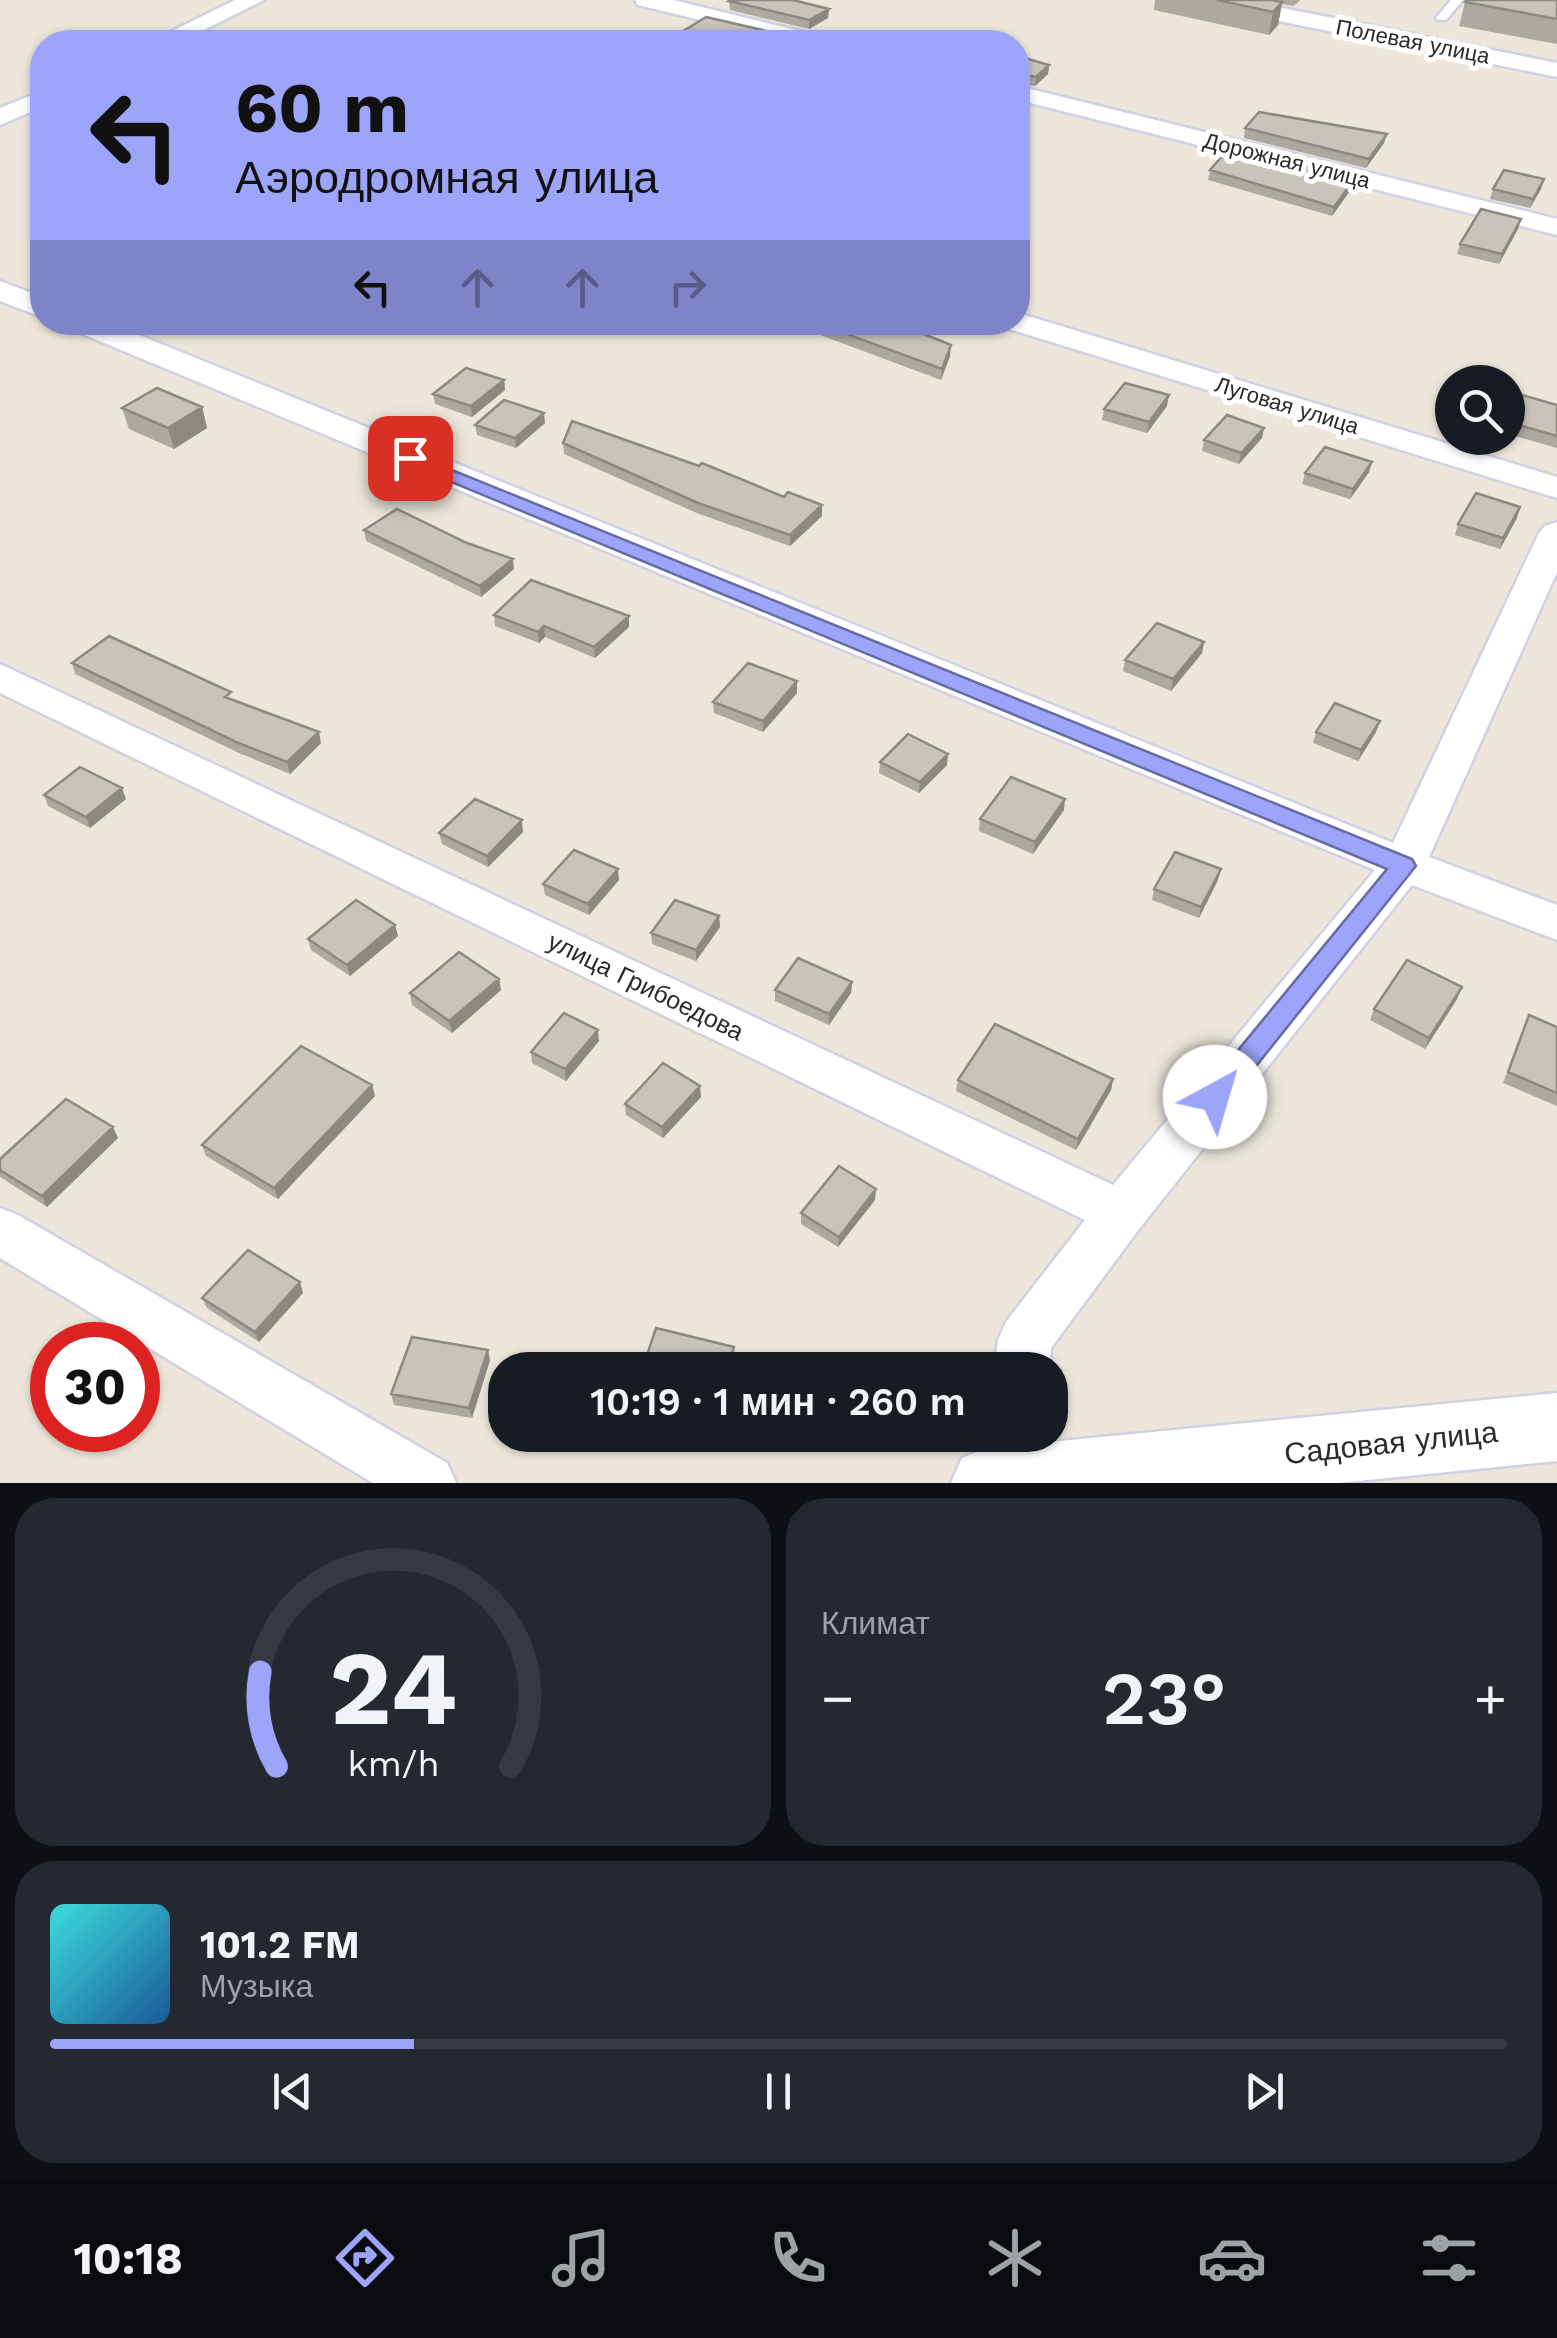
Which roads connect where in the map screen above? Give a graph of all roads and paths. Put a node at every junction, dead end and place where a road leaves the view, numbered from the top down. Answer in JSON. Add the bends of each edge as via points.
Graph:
{"nodes":[{"id":1,"x":253,"y":0,"type":"edge"},
{"id":2,"x":646,"y":0,"type":"edge"},
{"id":3,"x":1210,"y":0,"type":"edge"},
{"id":4,"x":1457,"y":0,"type":"edge"},
{"id":5,"x":1442,"y":18,"type":"dead end"},
{"id":6,"x":188,"y":30,"type":"edge"},
{"id":7,"x":768,"y":30,"type":"edge"},
{"id":8,"x":1557,"y":70,"type":"edge"},
{"id":9,"x":1030,"y":96,"type":"edge"},
{"id":10,"x":30,"y":103,"type":"edge"},
{"id":11,"x":0,"y":117,"type":"edge"},
{"id":12,"x":1557,"y":228,"type":"edge"},
{"id":13,"x":0,"y":290,"type":"edge"},
{"id":14,"x":30,"y":303,"type":"edge"},
{"id":15,"x":1030,"y":326,"type":"edge"},
{"id":16,"x":110,"y":335,"type":"edge"},
{"id":17,"x":1557,"y":488,"type":"edge"},
{"id":18,"x":1557,"y":534,"type":"edge"},
{"id":19,"x":0,"y":677,"type":"edge"},
{"id":20,"x":1404,"y":866,"type":"junction"},
{"id":21,"x":1557,"y":923,"type":"edge"},
{"id":22,"x":1121,"y":1213,"type":"junction"},
{"id":23,"x":0,"y":1231,"type":"edge"},
{"id":24,"x":1023,"y":1352,"type":"edge"},
{"id":25,"x":1557,"y":1427,"type":"edge"},
{"id":26,"x":1004,"y":1466,"type":"edge"},
{"id":27,"x":1123,"y":1476,"type":"edge"},
{"id":28,"x":427,"y":1483,"type":"edge"}],
"edges":[{"from":1,"to":6,"type":"street"},
{"from":2,"to":7,"type":"street"},
{"from":3,"to":8,"type":"street","name":"Полевая улица"},
{"from":4,"to":5,"type":"lane"},
{"from":9,"to":12,"type":"street","name":"Дорожная улица"},
{"from":10,"to":11,"type":"street"},
{"from":13,"to":14,"type":"street"},
{"from":15,"to":17,"type":"street","name":"Луговая улица"},
{"from":16,"to":20,"type":"street"},
{"from":18,"to":20,"type":"street"},
{"from":19,"to":22,"type":"street","name":"улица Грибоедова"},
{"from":20,"to":21,"type":"street"},
{"from":20,"to":22,"type":"street"},
{"from":22,"to":24,"type":"street","via":[[1024,1340]]},
{"from":23,"to":28,"type":"street"},
{"from":25,"to":27,"type":"street","name":"Садовая улица"},
{"from":26,"to":27,"type":"street","name":"Садовая улица"}]}
